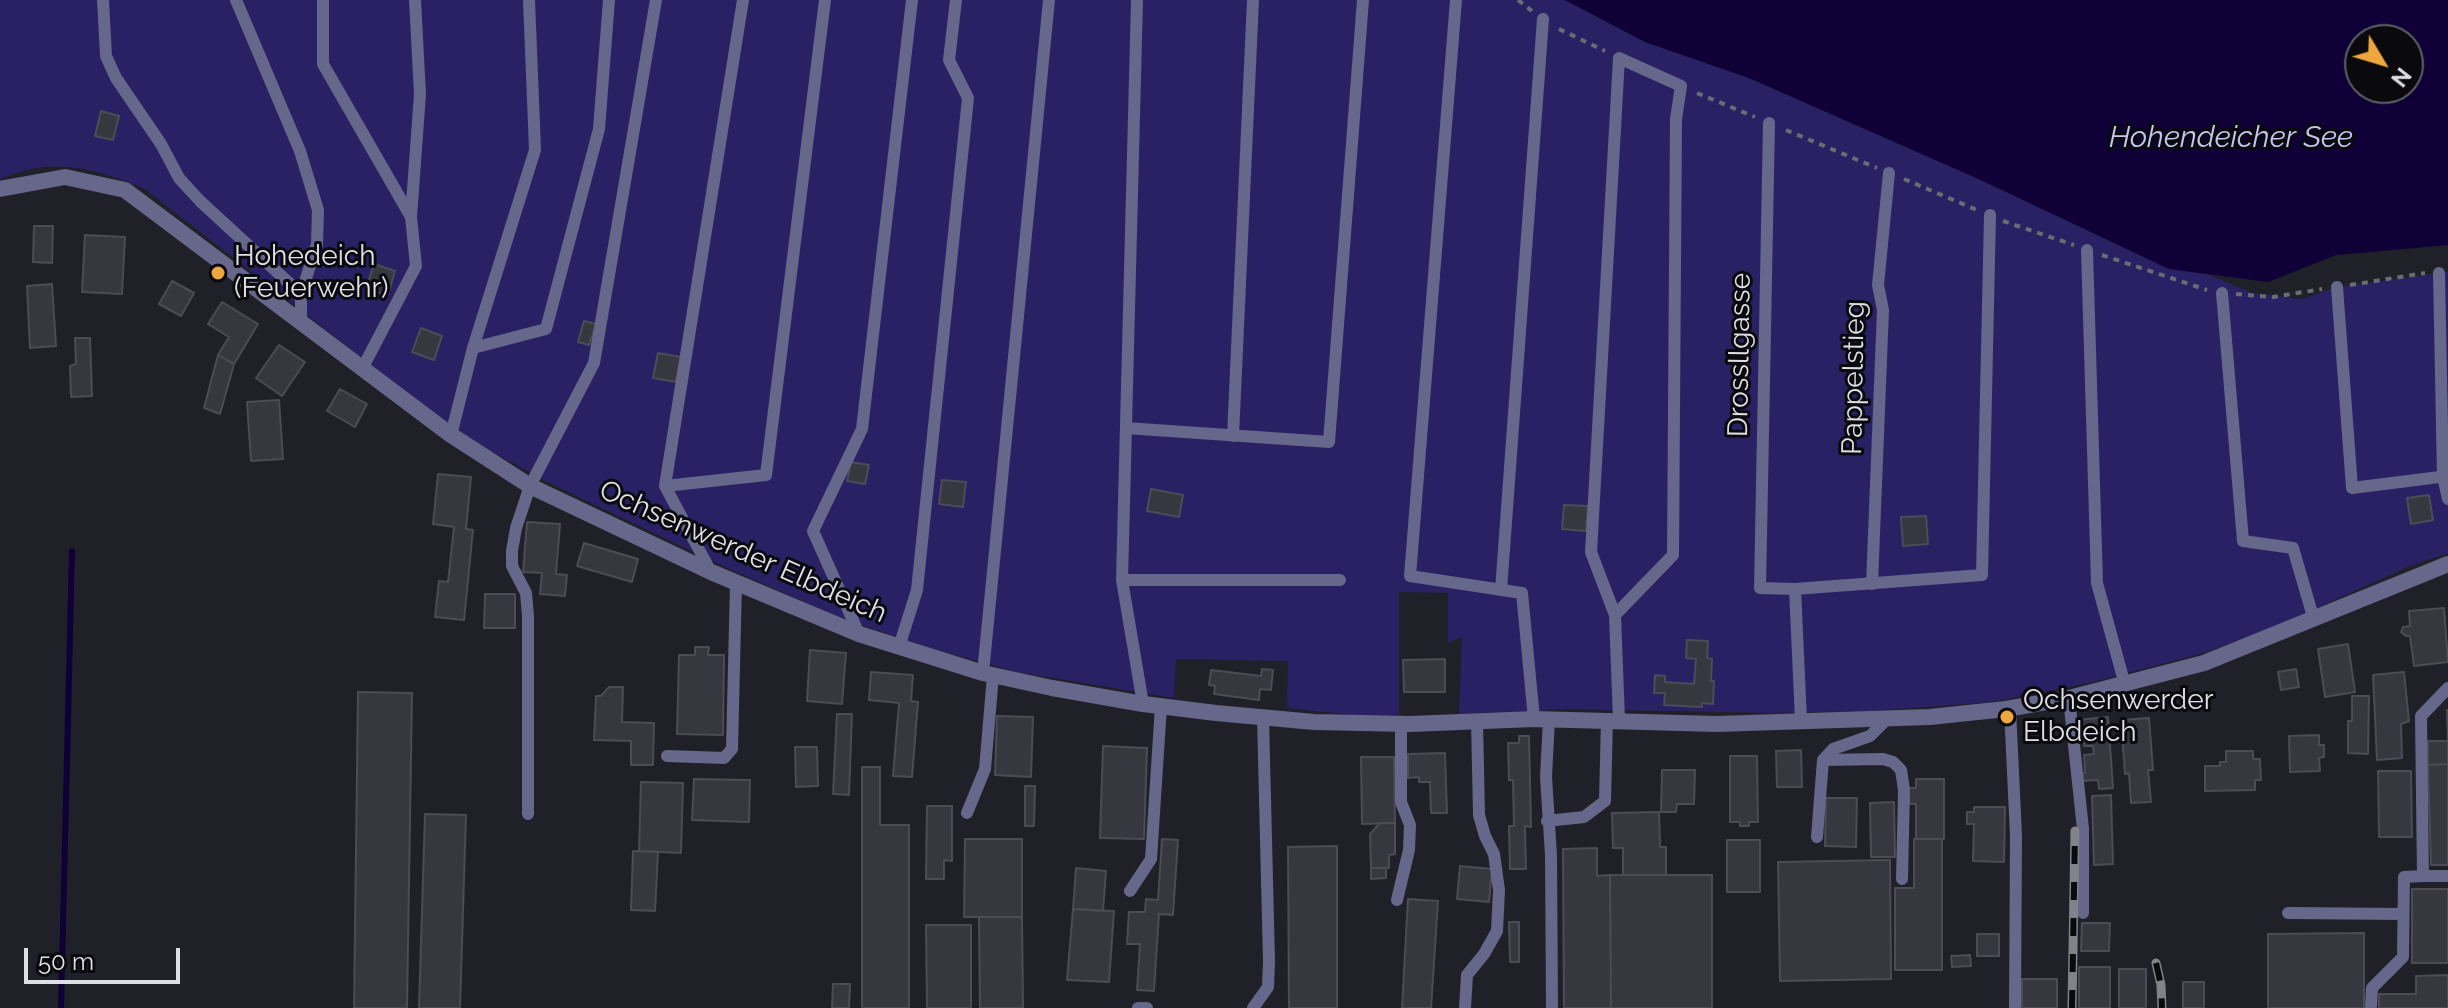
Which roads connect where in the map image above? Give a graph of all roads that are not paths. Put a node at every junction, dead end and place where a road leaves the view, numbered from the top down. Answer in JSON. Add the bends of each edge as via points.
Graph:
{"nodes":[{"id":1,"x":103,"y":0,"type":"edge"},
{"id":2,"x":236,"y":0,"type":"edge"},
{"id":3,"x":323,"y":0,"type":"edge"},
{"id":4,"x":415,"y":0,"type":"edge"},
{"id":5,"x":529,"y":0,"type":"edge"},
{"id":6,"x":609,"y":0,"type":"edge"},
{"id":7,"x":656,"y":0,"type":"edge"},
{"id":8,"x":743,"y":0,"type":"edge"},
{"id":9,"x":825,"y":0,"type":"edge"},
{"id":10,"x":912,"y":0,"type":"edge"},
{"id":11,"x":956,"y":0,"type":"edge"},
{"id":12,"x":1049,"y":0,"type":"edge"},
{"id":13,"x":1137,"y":0,"type":"edge"},
{"id":14,"x":1253,"y":0,"type":"edge"},
{"id":15,"x":1363,"y":0,"type":"edge"},
{"id":16,"x":1456,"y":0,"type":"edge"},
{"id":17,"x":1543,"y":19,"type":"road end"},
{"id":18,"x":1769,"y":123,"type":"road end"},
{"id":19,"x":1889,"y":173,"type":"road end"},
{"id":20,"x":0,"y":189,"type":"edge"},
{"id":21,"x":1990,"y":215,"type":"road end"},
{"id":22,"x":411,"y":217,"type":"junction"},
{"id":23,"x":2087,"y":250,"type":"road end"},
{"id":24,"x":2437,"y":272,"type":"road end"},
{"id":25,"x":2337,"y":287,"type":"road end"},
{"id":26,"x":2222,"y":293,"type":"road end"},
{"id":27,"x":301,"y":294,"type":"junction"},
{"id":28,"x":301,"y":324,"type":"junction"},
{"id":29,"x":473,"y":348,"type":"junction"},
{"id":30,"x":362,"y":369,"type":"junction"},
{"id":31,"x":1126,"y":428,"type":"junction"},
{"id":32,"x":451,"y":435,"type":"junction"},
{"id":33,"x":1233,"y":436,"type":"junction"},
{"id":34,"x":2445,"y":476,"type":"edge"},
{"id":35,"x":530,"y":486,"type":"junction"},
{"id":36,"x":665,"y":486,"type":"junction"},
{"id":37,"x":2448,"y":499,"type":"edge"},
{"id":38,"x":2448,"y":564,"type":"edge"},
{"id":39,"x":711,"y":572,"type":"junction"},
{"id":40,"x":1122,"y":580,"type":"junction"},
{"id":41,"x":1340,"y":580,"type":"dead end"},
{"id":42,"x":736,"y":583,"type":"junction"},
{"id":43,"x":1872,"y":584,"type":"junction"},
{"id":44,"x":1795,"y":589,"type":"junction"},
{"id":45,"x":1501,"y":590,"type":"junction"},
{"id":46,"x":1615,"y":615,"type":"junction"},
{"id":47,"x":2314,"y":620,"type":"junction"},
{"id":48,"x":859,"y":634,"type":"junction"},
{"id":49,"x":899,"y":647,"type":"junction"},
{"id":50,"x":988,"y":674,"type":"junction"},
{"id":51,"x":2125,"y":685,"type":"junction"},
{"id":52,"x":2448,"y":688,"type":"edge"},
{"id":53,"x":2069,"y":698,"type":"junction"},
{"id":54,"x":1143,"y":704,"type":"junction"},
{"id":55,"x":1161,"y":706,"type":"junction"},
{"id":56,"x":2010,"y":709,"type":"junction"},
{"id":57,"x":1263,"y":717,"type":"junction"},
{"id":58,"x":1888,"y":718,"type":"junction"},
{"id":59,"x":1541,"y":719,"type":"junction"},
{"id":60,"x":1613,"y":719,"type":"junction"},
{"id":61,"x":1801,"y":720,"type":"junction"},
{"id":62,"x":1477,"y":721,"type":"junction"},
{"id":63,"x":1401,"y":724,"type":"junction"},
{"id":64,"x":667,"y":756,"type":"dead end"},
{"id":65,"x":1823,"y":760,"type":"junction"},
{"id":66,"x":967,"y":813,"type":"dead end"},
{"id":67,"x":528,"y":814,"type":"dead end"},
{"id":68,"x":1547,"y":821,"type":"junction"},
{"id":69,"x":1817,"y":837,"type":"dead end"},
{"id":70,"x":2423,"y":876,"type":"junction"},
{"id":71,"x":2448,"y":876,"type":"edge"},
{"id":72,"x":1902,"y":879,"type":"dead end"},
{"id":73,"x":1130,"y":891,"type":"dead end"},
{"id":74,"x":1397,"y":900,"type":"dead end"},
{"id":75,"x":2083,"y":913,"type":"dead end"},
{"id":76,"x":2288,"y":913,"type":"dead end"},
{"id":77,"x":2403,"y":914,"type":"junction"},
{"id":78,"x":1138,"y":1008,"type":"edge"},
{"id":79,"x":1147,"y":1008,"type":"edge"},
{"id":80,"x":1253,"y":1008,"type":"edge"},
{"id":81,"x":1465,"y":1008,"type":"edge"},
{"id":82,"x":1552,"y":1008,"type":"edge"},
{"id":83,"x":2015,"y":1008,"type":"edge"},
{"id":84,"x":2371,"y":1008,"type":"edge"}],
"edges":[{"from":1,"to":27,"type":"lane","via":[[106,56],[179,178]]},
{"from":2,"to":27,"type":"lane","via":[[300,151],[318,210],[317,244]]},
{"from":3,"to":22,"type":"lane","via":[[323,64]]},
{"from":4,"to":22,"type":"lane","via":[[420,94]]},
{"from":5,"to":29,"type":"lane","via":[[535,150]]},
{"from":6,"to":29,"type":"lane","via":[[599,129],[546,329]]},
{"from":7,"to":35,"type":"lane","via":[[594,363]]},
{"from":8,"to":36,"type":"lane"},
{"from":9,"to":36,"type":"lane","via":[[766,475]]},
{"from":10,"to":48,"type":"lane","via":[[862,429],[813,531]]},
{"from":11,"to":49,"type":"lane","via":[[949,60],[968,98],[917,590]]},
{"from":12,"to":50,"type":"lane"},
{"from":13,"to":31,"type":"lane"},
{"from":14,"to":33,"type":"lane"},
{"from":15,"to":33,"type":"lane","via":[[1329,442]]},
{"from":16,"to":45,"type":"lane","via":[[1410,576]]},
{"from":17,"to":45,"type":"lane"},
{"from":18,"to":44,"type":"lane","name":"Drossllgasse","via":[[1760,588]]},
{"from":19,"to":43,"type":"lane","name":"Pappelstieg","via":[[1878,285],[1883,310]]},
{"from":20,"to":28,"type":"street","name":"Ochsenwerder Elbdeich","via":[[65,177],[125,190]]},
{"from":21,"to":43,"type":"lane","via":[[1982,575]]},
{"from":22,"to":30,"type":"lane","via":[[416,266]]},
{"from":23,"to":51,"type":"lane","via":[[2097,583]]},
{"from":24,"to":34,"type":"lane"},
{"from":25,"to":34,"type":"lane","via":[[2352,488]]},
{"from":26,"to":47,"type":"lane","via":[[2243,541],[2293,548]]},
{"from":27,"to":28,"type":"lane"},
{"from":28,"to":30,"type":"street","name":"Ochsenwerder Elbdeich"},
{"from":29,"to":32,"type":"lane"},
{"from":30,"to":32,"type":"street","name":"Ochsenwerder Elbdeich"},
{"from":31,"to":33,"type":"lane"},
{"from":31,"to":40,"type":"lane"},
{"from":32,"to":35,"type":"street","name":"Ochsenwerder Elbdeich"},
{"from":34,"to":37,"type":"lane"},
{"from":35,"to":39,"type":"street","name":"Ochsenwerder Elbdeich"},
{"from":35,"to":67,"type":"lane","via":[[512,551],[528,616]]},
{"from":36,"to":39,"type":"lane"},
{"from":38,"to":47,"type":"street","name":"Ochsenwerder Elbdeich"},
{"from":39,"to":42,"type":"street","name":"Ochsenwerder Elbdeich"},
{"from":40,"to":41,"type":"lane"},
{"from":40,"to":54,"type":"lane"},
{"from":42,"to":48,"type":"street","name":"Ochsenwerder Elbdeich"},
{"from":42,"to":64,"type":"lane","via":[[732,749],[724,758]]},
{"from":43,"to":44,"type":"lane"},
{"from":44,"to":61,"type":"lane"},
{"from":45,"to":59,"type":"lane","via":[[1522,593]]},
{"from":46,"to":46,"type":"lane","via":[[1591,552],[1619,58],[1681,86],[1676,119],[1673,555]]},
{"from":46,"to":60,"type":"lane"},
{"from":47,"to":51,"type":"street","name":"Ochsenwerder Elbdeich","via":[[2204,663]]},
{"from":48,"to":49,"type":"street","name":"Ochsenwerder Elbdeich"},
{"from":49,"to":50,"type":"street","name":"Ochsenwerder Elbdeich"},
{"from":50,"to":54,"type":"street","name":"Ochsenwerder Elbdeich"},
{"from":50,"to":66,"type":"lane","via":[[985,769]]},
{"from":51,"to":53,"type":"street","name":"Ochsenwerder Elbdeich"},
{"from":52,"to":70,"type":"lane","via":[[2421,716]]},
{"from":53,"to":56,"type":"street","name":"Ochsenwerder Elbdeich"},
{"from":53,"to":75,"type":"lane","via":[[2083,829]]},
{"from":54,"to":55,"type":"street","name":"Ochsenwerder Elbdeich"},
{"from":55,"to":57,"type":"street","name":"Ochsenwerder Elbdeich"},
{"from":55,"to":73,"type":"lane","via":[[1151,859]]},
{"from":56,"to":58,"type":"street","name":"Ochsenwerder Elbdeich"},
{"from":56,"to":83,"type":"lane"},
{"from":57,"to":63,"type":"street","name":"Ochsenwerder Elbdeich"},
{"from":57,"to":80,"type":"lane","via":[[1269,974],[1268,987]]},
{"from":58,"to":61,"type":"street","name":"Ochsenwerder Elbdeich"},
{"from":58,"to":65,"type":"lane","via":[[1870,736],[1833,749]]},
{"from":59,"to":60,"type":"street","name":"Ochsenwerder Elbdeich"},
{"from":59,"to":62,"type":"street","name":"Ochsenwerder Elbdeich"},
{"from":59,"to":68,"type":"lane"},
{"from":60,"to":61,"type":"street","name":"Ochsenwerder Elbdeich","via":[[1717,724]]},
{"from":60,"to":68,"type":"lane","via":[[1605,801],[1584,817]]},
{"from":62,"to":63,"type":"street","name":"Ochsenwerder Elbdeich"},
{"from":62,"to":81,"type":"lane","via":[[1479,815],[1497,866],[1499,890],[1497,931],[1467,975]]},
{"from":63,"to":74,"type":"lane","via":[[1401,802],[1410,825]]},
{"from":65,"to":69,"type":"lane"},
{"from":65,"to":72,"type":"lane","via":[[1883,759],[1901,770]]},
{"from":68,"to":82,"type":"lane"},
{"from":70,"to":71,"type":"lane"},
{"from":70,"to":77,"type":"lane","via":[[2404,877]]},
{"from":76,"to":77,"type":"lane"},
{"from":77,"to":84,"type":"lane","via":[[2403,957],[2372,988]]},
{"from":78,"to":79,"type":"lane"}]}
